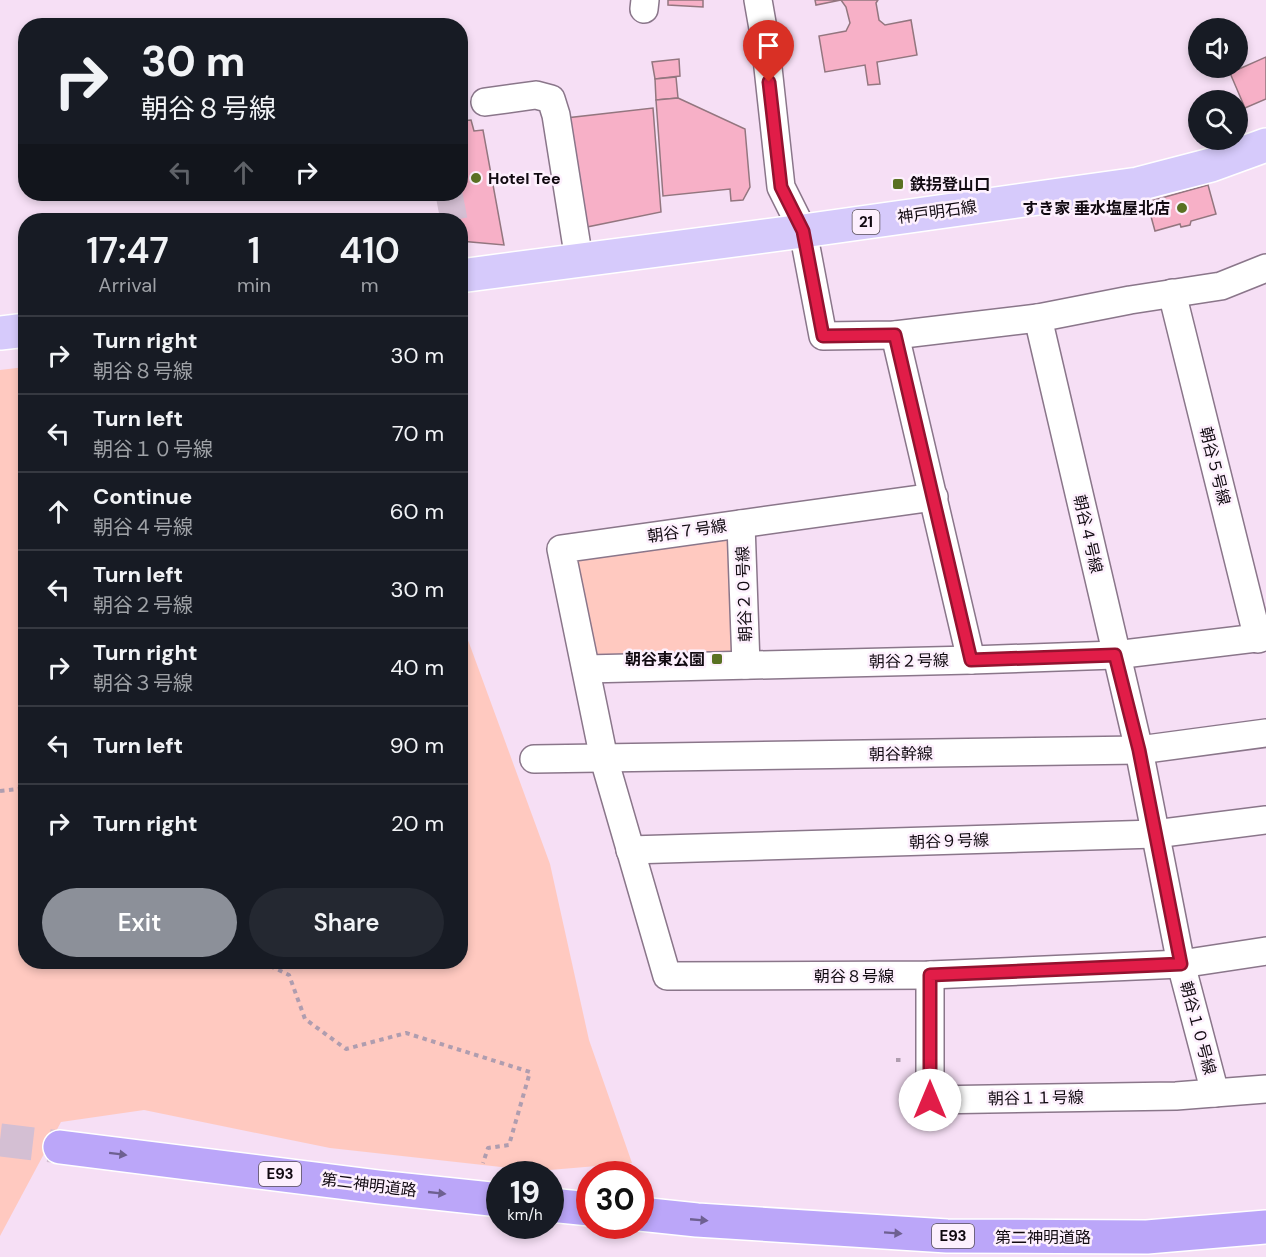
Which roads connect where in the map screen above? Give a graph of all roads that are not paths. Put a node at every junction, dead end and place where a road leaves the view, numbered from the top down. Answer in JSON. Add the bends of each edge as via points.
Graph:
{"nodes":[{"id":1,"x":758,"y":0,"type":"edge"},
{"id":2,"x":485,"y":102,"type":"dead end"},
{"id":3,"x":1266,"y":145,"type":"edge"},
{"id":4,"x":803,"y":231,"type":"junction"},
{"id":5,"x":579,"y":260,"type":"junction"},
{"id":6,"x":1266,"y":268,"type":"edge"},
{"id":7,"x":468,"y":275,"type":"edge"},
{"id":8,"x":1172,"y":293,"type":"junction"},
{"id":9,"x":1038,"y":318,"type":"junction"},
{"id":10,"x":18,"y":331,"type":"edge"},
{"id":11,"x":0,"y":333,"type":"edge"},
{"id":12,"x":895,"y":335,"type":"junction"},
{"id":13,"x":934,"y":497,"type":"junction"},
{"id":14,"x":741,"y":524,"type":"junction"},
{"id":15,"x":1262,"y":638,"type":"edge"},
{"id":16,"x":1115,"y":655,"type":"junction"},
{"id":17,"x":971,"y":660,"type":"junction"},
{"id":18,"x":746,"y":665,"type":"junction"},
{"id":19,"x":586,"y":669,"type":"junction"},
{"id":20,"x":1266,"y":734,"type":"edge"},
{"id":21,"x":1139,"y":750,"type":"junction"},
{"id":22,"x":534,"y":759,"type":"dead end"},
{"id":23,"x":604,"y":759,"type":"junction"},
{"id":24,"x":1266,"y":820,"type":"edge"},
{"id":25,"x":1155,"y":834,"type":"junction"},
{"id":26,"x":630,"y":850,"type":"junction"},
{"id":27,"x":1266,"y":951,"type":"edge"},
{"id":28,"x":1181,"y":964,"type":"junction"},
{"id":29,"x":930,"y":975,"type":"junction"},
{"id":30,"x":1266,"y":1089,"type":"edge"},
{"id":31,"x":1215,"y":1093,"type":"junction"},
{"id":32,"x":60,"y":1147,"type":"tunnel mouth"},
{"id":33,"x":486,"y":1198,"type":"edge"},
{"id":34,"x":1266,"y":1207,"type":"edge"},
{"id":35,"x":654,"y":1215,"type":"edge"},
{"id":36,"x":1266,"y":1227,"type":"edge"},
{"id":37,"x":1030,"y":1237,"type":"junction"}],
"edges":[{"from":1,"to":4,"type":"street","via":[[781,187]]},
{"from":2,"to":5,"type":"street","via":[[536,95],[551,99]]},
{"from":3,"to":4,"type":"main road","name":"神戸明石線","number":"21","via":[[1211,165],[1138,184]]},
{"from":4,"to":5,"type":"main road","name":"神戸明石線","number":"21"},
{"from":4,"to":12,"type":"street","via":[[823,336]]},
{"from":5,"to":7,"type":"main road","name":"神戸明石線","number":"21"},
{"from":6,"to":8,"type":"street","via":[[1221,286]]},
{"from":8,"to":9,"type":"street"},
{"from":8,"to":15,"type":"street","name":"朝谷５号線"},
{"from":9,"to":12,"type":"street"},
{"from":9,"to":16,"type":"street","name":"朝谷４号線"},
{"from":10,"to":11,"type":"main road"},
{"from":12,"to":13,"type":"street"},
{"from":13,"to":14,"type":"street","name":"朝谷７号線"},
{"from":13,"to":17,"type":"street"},
{"from":14,"to":18,"type":"street","name":"朝谷２０号線"},
{"from":14,"to":19,"type":"street","name":"朝谷７号線","via":[[561,549]]},
{"from":15,"to":16,"type":"street","name":"朝谷２号線"},
{"from":16,"to":17,"type":"street","name":"朝谷２号線"},
{"from":16,"to":21,"type":"street","name":"朝谷４号線"},
{"from":17,"to":18,"type":"street","name":"朝谷２号線"},
{"from":18,"to":19,"type":"street","name":"朝谷２号線"},
{"from":19,"to":23,"type":"street","name":"朝谷８号線"},
{"from":20,"to":21,"type":"street","name":"朝谷幹線"},
{"from":21,"to":23,"type":"street","name":"朝谷幹線"},
{"from":21,"to":25,"type":"street","name":"朝谷１０号線"},
{"from":22,"to":23,"type":"street","name":"朝谷幹線"},
{"from":23,"to":26,"type":"street","name":"朝谷８号線"},
{"from":24,"to":25,"type":"street","name":"朝谷９号線"},
{"from":25,"to":26,"type":"street","name":"朝谷９号線"},
{"from":25,"to":28,"type":"street","name":"朝谷１０号線"},
{"from":26,"to":29,"type":"street","name":"朝谷８号線","via":[[667,976]]},
{"from":27,"to":28,"type":"street","name":"朝谷８号線"},
{"from":28,"to":29,"type":"street","name":"朝谷８号線"},
{"from":28,"to":31,"type":"street","name":"朝谷１０号線"},
{"from":29,"to":31,"type":"street","name":"朝谷１１号線","via":[[930,1100]]},
{"from":30,"to":31,"type":"street","name":"朝谷１１号線"},
{"from":32,"to":33,"type":"highway","name":"第二神明道路","number":"E93","one_way":true},
{"from":34,"to":37,"type":"highway"},
{"from":35,"to":37,"type":"highway","name":"第二神明道路","number":"E93","one_way":true,"via":[[947,1236]]},
{"from":36,"to":37,"type":"highway","name":"第二神明道路","number":"E93","via":[[1147,1237]]}]}
